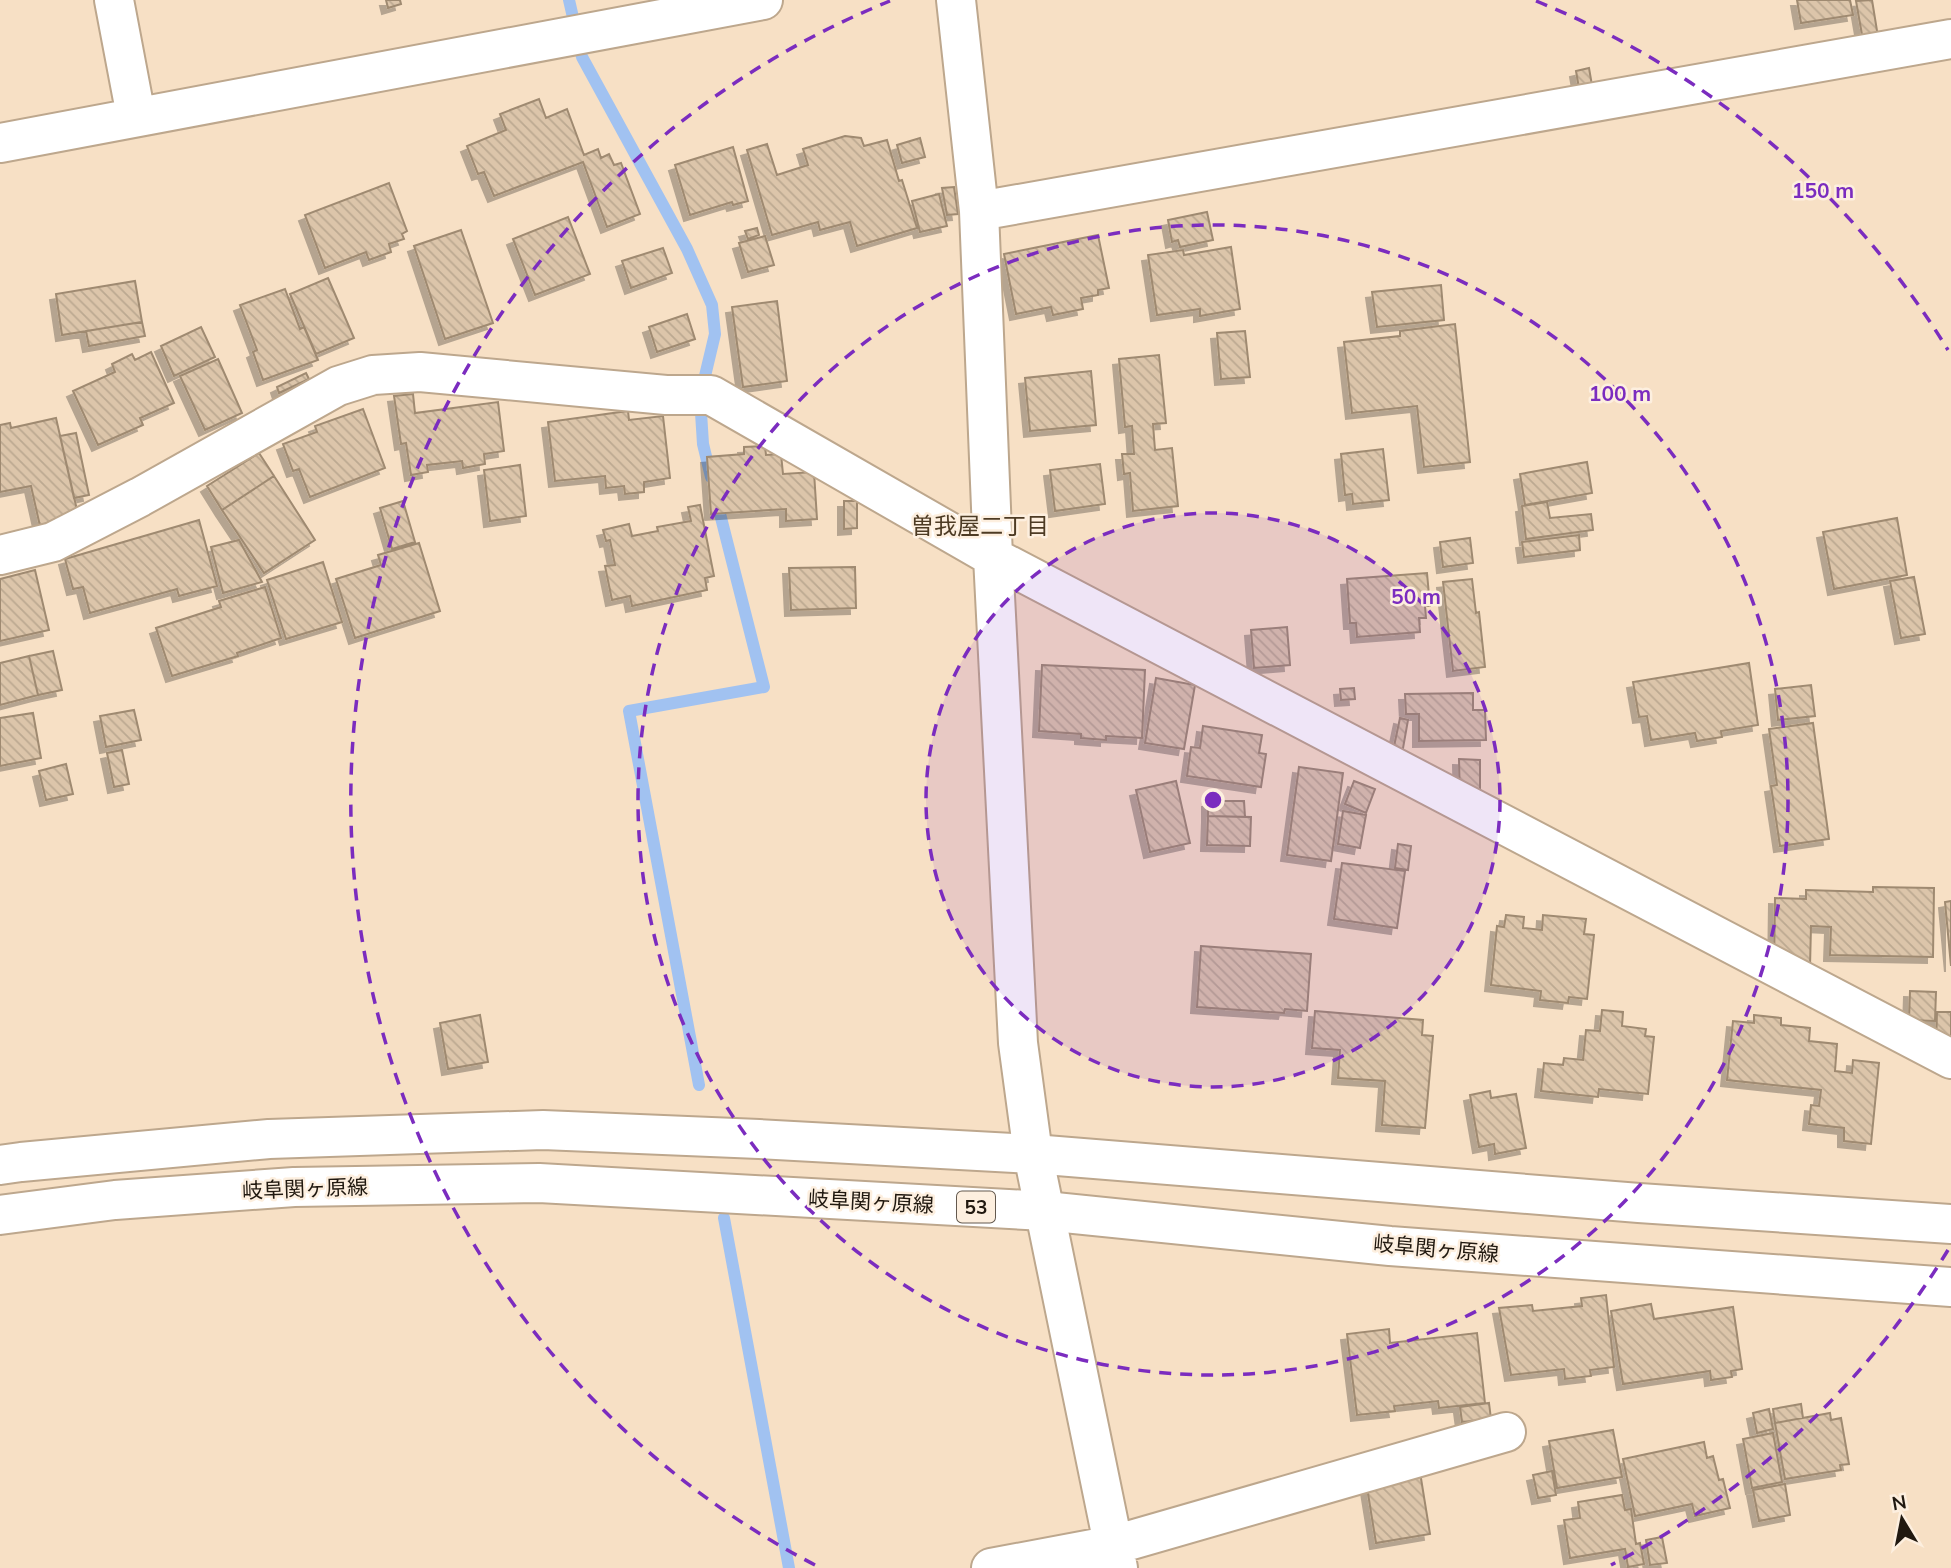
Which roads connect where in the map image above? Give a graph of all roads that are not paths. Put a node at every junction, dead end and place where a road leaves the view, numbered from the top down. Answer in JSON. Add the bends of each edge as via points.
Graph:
{"nodes":[{"id":1,"x":114,"y":0,"type":"edge"},
{"id":2,"x":763,"y":0,"type":"edge"},
{"id":3,"x":956,"y":0,"type":"edge"},
{"id":4,"x":1951,"y":40,"type":"edge"},
{"id":5,"x":136,"y":116,"type":"junction"},
{"id":6,"x":0,"y":143,"type":"edge"},
{"id":7,"x":979,"y":211,"type":"junction"},
{"id":8,"x":0,"y":555,"type":"edge"},
{"id":9,"x":993,"y":558,"type":"junction"},
{"id":10,"x":1951,"y":1059,"type":"edge"},
{"id":11,"x":1033,"y":1154,"type":"junction"},
{"id":12,"x":0,"y":1165,"type":"edge"},
{"id":13,"x":1045,"y":1211,"type":"junction"},
{"id":14,"x":0,"y":1215,"type":"edge"},
{"id":15,"x":1951,"y":1224,"type":"edge"},
{"id":16,"x":1951,"y":1287,"type":"edge"},
{"id":17,"x":1506,"y":1432,"type":"dead end"},
{"id":18,"x":1116,"y":1556,"type":"edge"},
{"id":19,"x":991,"y":1568,"type":"edge"}],
"edges":[{"from":1,"to":5,"type":"street"},
{"from":2,"to":5,"type":"street"},
{"from":3,"to":7,"type":"street"},
{"from":4,"to":7,"type":"street"},
{"from":5,"to":6,"type":"street"},
{"from":7,"to":9,"type":"street"},
{"from":8,"to":9,"type":"street","via":[[53,542],[338,386],[373,375],[420,372],[711,396]]},
{"from":9,"to":10,"type":"street"},
{"from":9,"to":11,"type":"street","via":[[1018,1044]]},
{"from":11,"to":12,"type":"street","via":[[543,1130],[269,1139]]},
{"from":11,"to":13,"type":"street"},
{"from":11,"to":15,"type":"street"},
{"from":13,"to":14,"type":"street","name":"岐阜関ヶ原線","number":"53","via":[[539,1184],[294,1187],[115,1200]]},
{"from":13,"to":16,"type":"street","name":"岐阜関ヶ原線","number":"53","via":[[1390,1246]]},
{"from":13,"to":18,"type":"street"},
{"from":17,"to":18,"type":"street"},
{"from":18,"to":19,"type":"street"}]}
